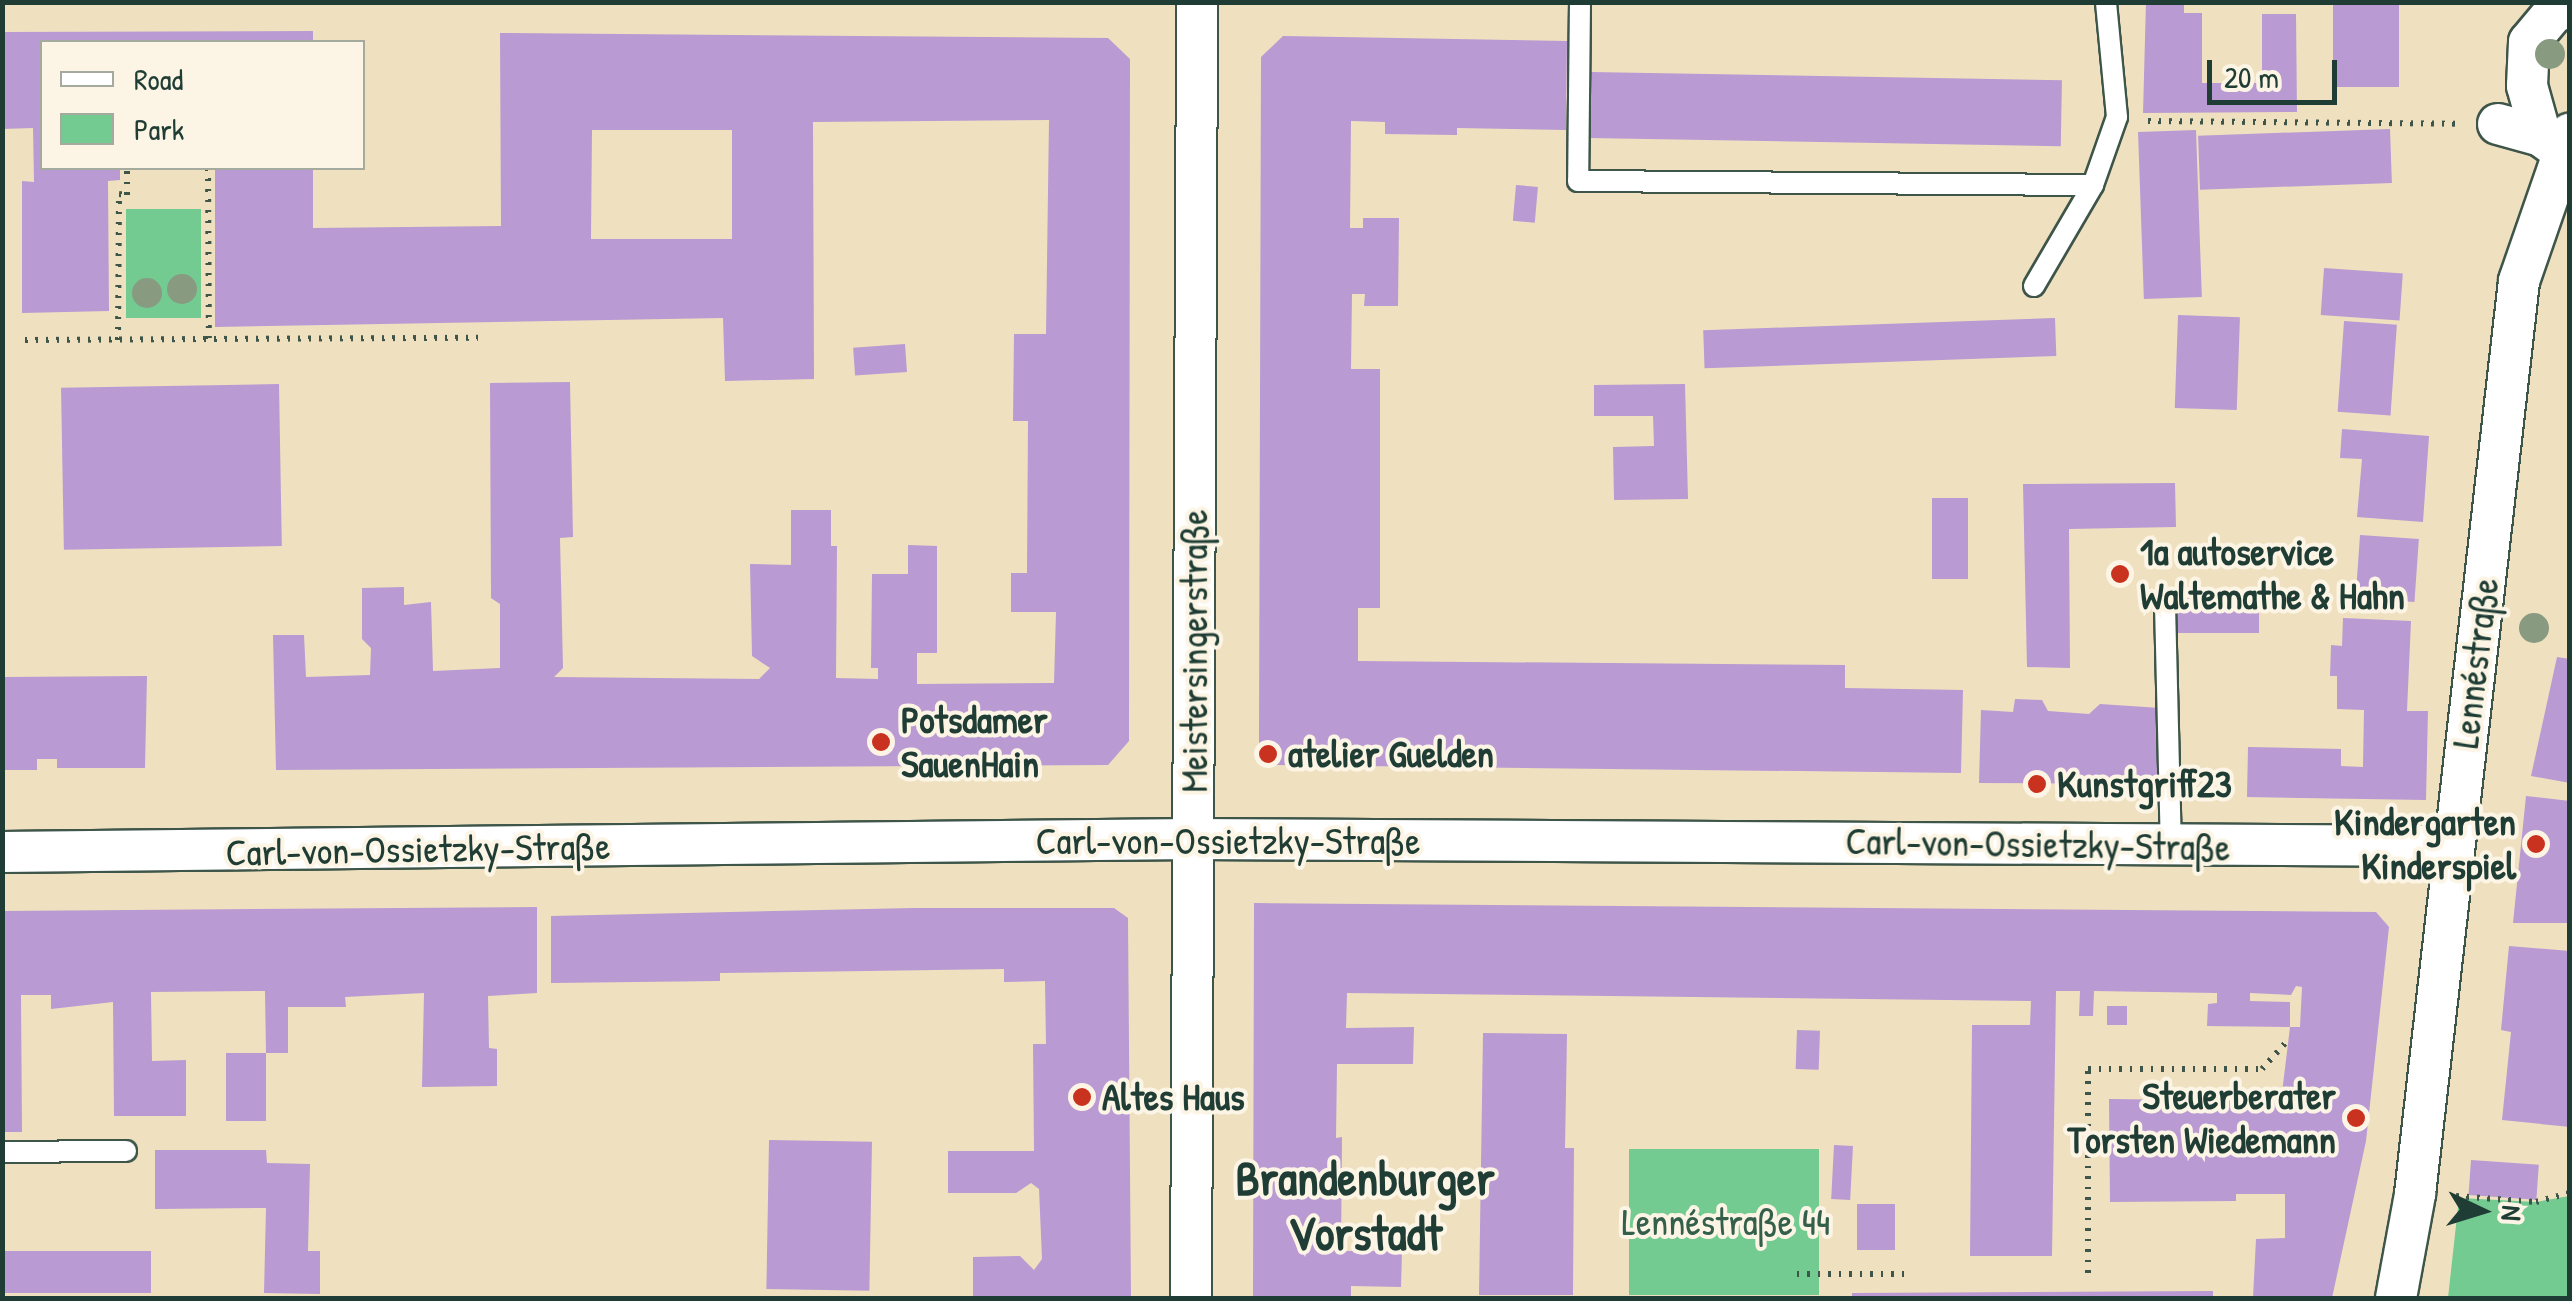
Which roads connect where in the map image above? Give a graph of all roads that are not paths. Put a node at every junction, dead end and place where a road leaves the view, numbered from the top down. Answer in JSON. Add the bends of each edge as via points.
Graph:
{"nodes":[{"id":1,"x":1197,"y":2,"type":"edge"},
{"id":2,"x":1580,"y":2,"type":"edge"},
{"id":3,"x":2106,"y":2,"type":"edge"},
{"id":4,"x":2570,"y":8,"type":"edge"},
{"id":5,"x":2498,"y":124,"type":"road end"},
{"id":6,"x":2558,"y":141,"type":"edge"},
{"id":7,"x":2093,"y":185,"type":"junction"},
{"id":8,"x":2034,"y":286,"type":"dead end"},
{"id":9,"x":2165,"y":605,"type":"dead end"},
{"id":10,"x":1194,"y":839,"type":"junction"},
{"id":11,"x":2171,"y":846,"type":"junction"},
{"id":12,"x":2454,"y":846,"type":"junction"},
{"id":13,"x":2,"y":852,"type":"edge"},
{"id":14,"x":126,"y":1151,"type":"dead end"},
{"id":15,"x":2,"y":1152,"type":"edge"},
{"id":16,"x":1191,"y":1298,"type":"edge"},
{"id":17,"x":2396,"y":1298,"type":"edge"}],
"edges":[{"from":1,"to":10,"type":"street","name":"Meistersingerstraße"},
{"from":2,"to":7,"type":"lane","via":[[1578,181]]},
{"from":3,"to":7,"type":"lane","via":[[2117,118]]},
{"from":4,"to":6,"type":"street","via":[[2554,10],[2529,42],[2527,86]]},
{"from":5,"to":6,"type":"street"},
{"from":6,"to":12,"type":"street","name":"Lennéstraße","via":[[2519,281]]},
{"from":7,"to":8,"type":"lane"},
{"from":9,"to":11,"type":"lane"},
{"from":10,"to":11,"type":"street","name":"Carl-von-Ossietzky-Straße"},
{"from":10,"to":13,"type":"street","name":"Carl-von-Ossietzky-Straße"},
{"from":10,"to":16,"type":"street","name":"Meistersingerstraße"},
{"from":11,"to":12,"type":"street","name":"Carl-von-Ossietzky-Straße"},
{"from":12,"to":17,"type":"street","name":"Lennéstraße","via":[[2415,1194]]},
{"from":14,"to":15,"type":"lane"}]}
